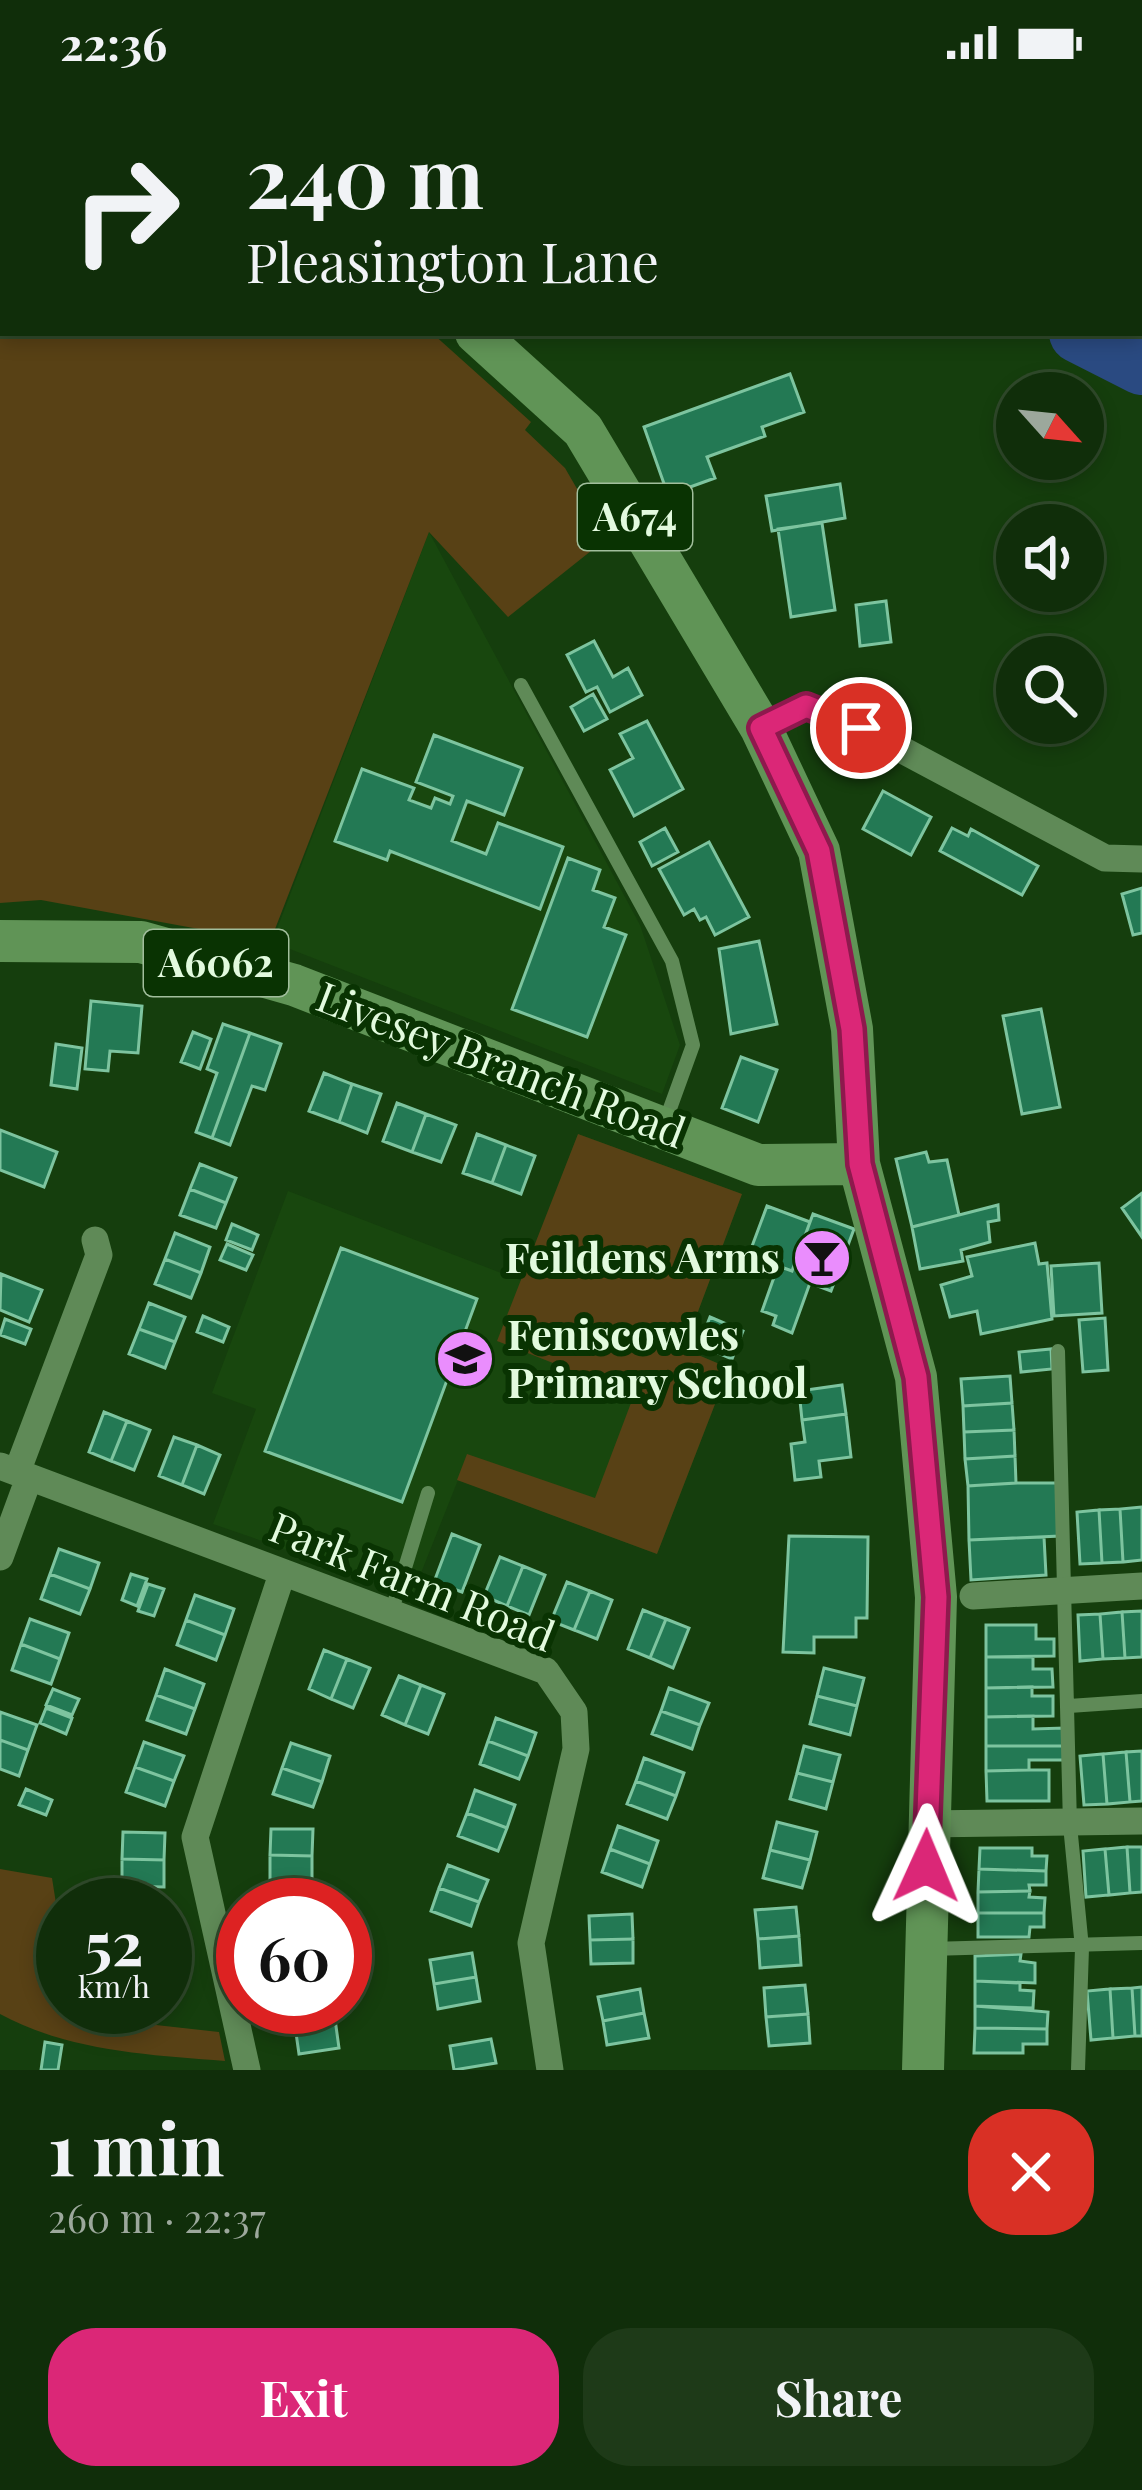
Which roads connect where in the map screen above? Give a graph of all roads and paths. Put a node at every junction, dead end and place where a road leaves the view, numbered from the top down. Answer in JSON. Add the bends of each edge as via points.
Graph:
{"nodes":[{"id":1,"x":479,"y":336,"type":"edge"},
{"id":2,"x":521,"y":685,"type":"dead end"},
{"id":3,"x":761,"y":728,"type":"junction"},
{"id":4,"x":1142,"y":859,"type":"edge"},
{"id":5,"x":0,"y":941,"type":"edge"},
{"id":6,"x":663,"y":1128,"type":"junction"},
{"id":7,"x":860,"y":1164,"type":"junction"},
{"id":8,"x":95,"y":1240,"type":"dead end"},
{"id":9,"x":1058,"y":1351,"type":"dead end"},
{"id":10,"x":16,"y":1472,"type":"edge"},
{"id":11,"x":428,"y":1493,"type":"dead end"},
{"id":12,"x":0,"y":1557,"type":"edge"},
{"id":13,"x":282,"y":1574,"type":"junction"},
{"id":14,"x":1142,"y":1586,"type":"edge"},
{"id":15,"x":1068,"y":1591,"type":"junction"},
{"id":16,"x":973,"y":1596,"type":"dead end"},
{"id":17,"x":392,"y":1610,"type":"junction"},
{"id":18,"x":1142,"y":1701,"type":"edge"},
{"id":19,"x":1069,"y":1706,"type":"junction"},
{"id":20,"x":1142,"y":1821,"type":"edge"},
{"id":21,"x":926,"y":1824,"type":"junction"},
{"id":22,"x":1070,"y":1825,"type":"junction"},
{"id":23,"x":1142,"y":1943,"type":"edge"},
{"id":24,"x":1082,"y":1948,"type":"junction"},
{"id":25,"x":925,"y":1949,"type":"junction"},
{"id":26,"x":247,"y":2070,"type":"edge"},
{"id":27,"x":550,"y":2070,"type":"edge"},
{"id":28,"x":923,"y":2070,"type":"edge"},
{"id":29,"x":1078,"y":2070,"type":"edge"}],
"edges":[{"from":1,"to":3,"type":"main road","number":"A674","via":[[583,430]]},
{"from":2,"to":6,"type":"lane","via":[[673,961],[693,1046]]},
{"from":3,"to":4,"type":"street","via":[[806,706],[1105,858]]},
{"from":3,"to":7,"type":"main road","number":"A674","via":[[819,851],[852,1029]]},
{"from":5,"to":6,"type":"main road","name":"Livesey Branch Road","number":"A6062","via":[[141,942],[294,985]]},
{"from":6,"to":7,"type":"main road","name":"Livesey Branch Road","number":"A6062","via":[[758,1165]]},
{"from":7,"to":21,"type":"main road","number":"A674","via":[[916,1377],[936,1597]]},
{"from":8,"to":10,"type":"street","via":[[99,1255]]},
{"from":9,"to":15,"type":"lane"},
{"from":10,"to":12,"type":"street"},
{"from":10,"to":13,"type":"street","name":"Park Farm Road"},
{"from":11,"to":17,"type":"lane"},
{"from":13,"to":17,"type":"street","name":"Park Farm Road"},
{"from":13,"to":26,"type":"street","via":[[195,1838]]},
{"from":14,"to":15,"type":"street"},
{"from":15,"to":16,"type":"street"},
{"from":15,"to":19,"type":"lane"},
{"from":17,"to":27,"type":"street","name":"Park Farm Road","via":[[545,1671],[574,1712],[576,1749],[531,1943]]},
{"from":18,"to":19,"type":"lane"},
{"from":19,"to":22,"type":"lane"},
{"from":20,"to":22,"type":"street"},
{"from":21,"to":22,"type":"street"},
{"from":21,"to":25,"type":"main road","number":"A674"},
{"from":22,"to":24,"type":"lane"},
{"from":23,"to":24,"type":"lane"},
{"from":24,"to":25,"type":"lane"},
{"from":24,"to":29,"type":"lane"},
{"from":25,"to":28,"type":"main road","number":"A674"}]}
